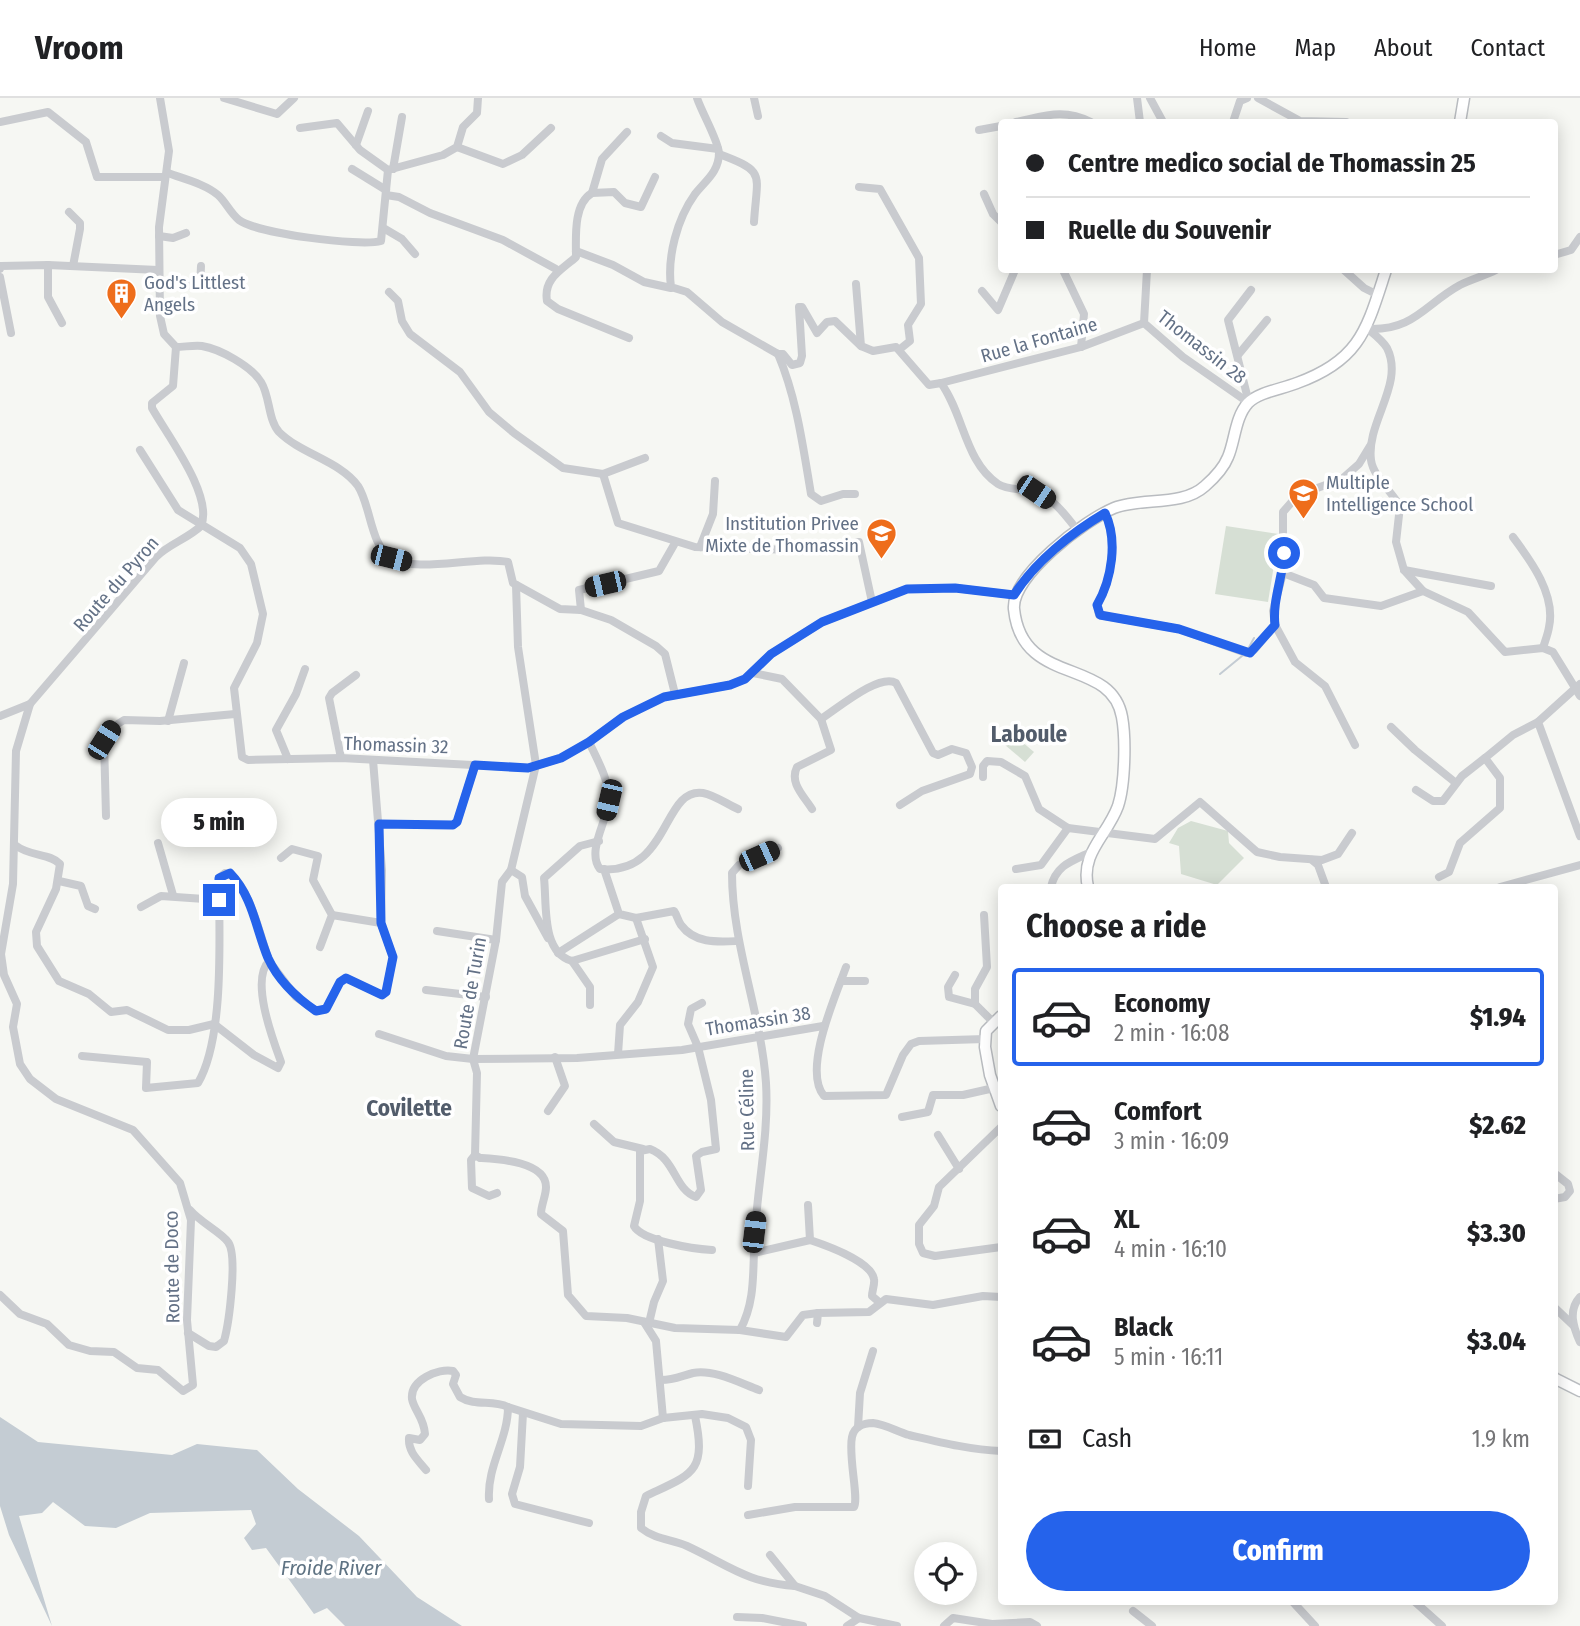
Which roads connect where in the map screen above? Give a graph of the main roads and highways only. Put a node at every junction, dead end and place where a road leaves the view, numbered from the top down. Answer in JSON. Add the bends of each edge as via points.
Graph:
{"nodes":[{"id":1,"x":1464,"y":98,"type":"edge"},
{"id":2,"x":1460,"y":119,"type":"edge"},
{"id":3,"x":1385,"y":273,"type":"edge"},
{"id":4,"x":1088,"y":884,"type":"edge"},
{"id":5,"x":997,"y":1019,"type":"edge"},
{"id":6,"x":998,"y":1098,"type":"edge"},
{"id":7,"x":1558,"y":1380,"type":"edge"},
{"id":8,"x":1580,"y":1391,"type":"edge"}],
"edges":[{"from":1,"to":2,"type":"main road"},
{"from":3,"to":4,"type":"main road","via":[[1368,328],[1349,353],[1325,370],[1248,403],[1227,460],[1205,487],[1189,496],[1116,507],[1105,513],[1078,531],[1024,580],[1014,595],[1021,639],[1033,654],[1100,685],[1117,701],[1122,718],[1122,787],[1106,830],[1086,863]]},
{"from":5,"to":6,"type":"main road","via":[[985,1039]]},
{"from":7,"to":8,"type":"main road"}]}
